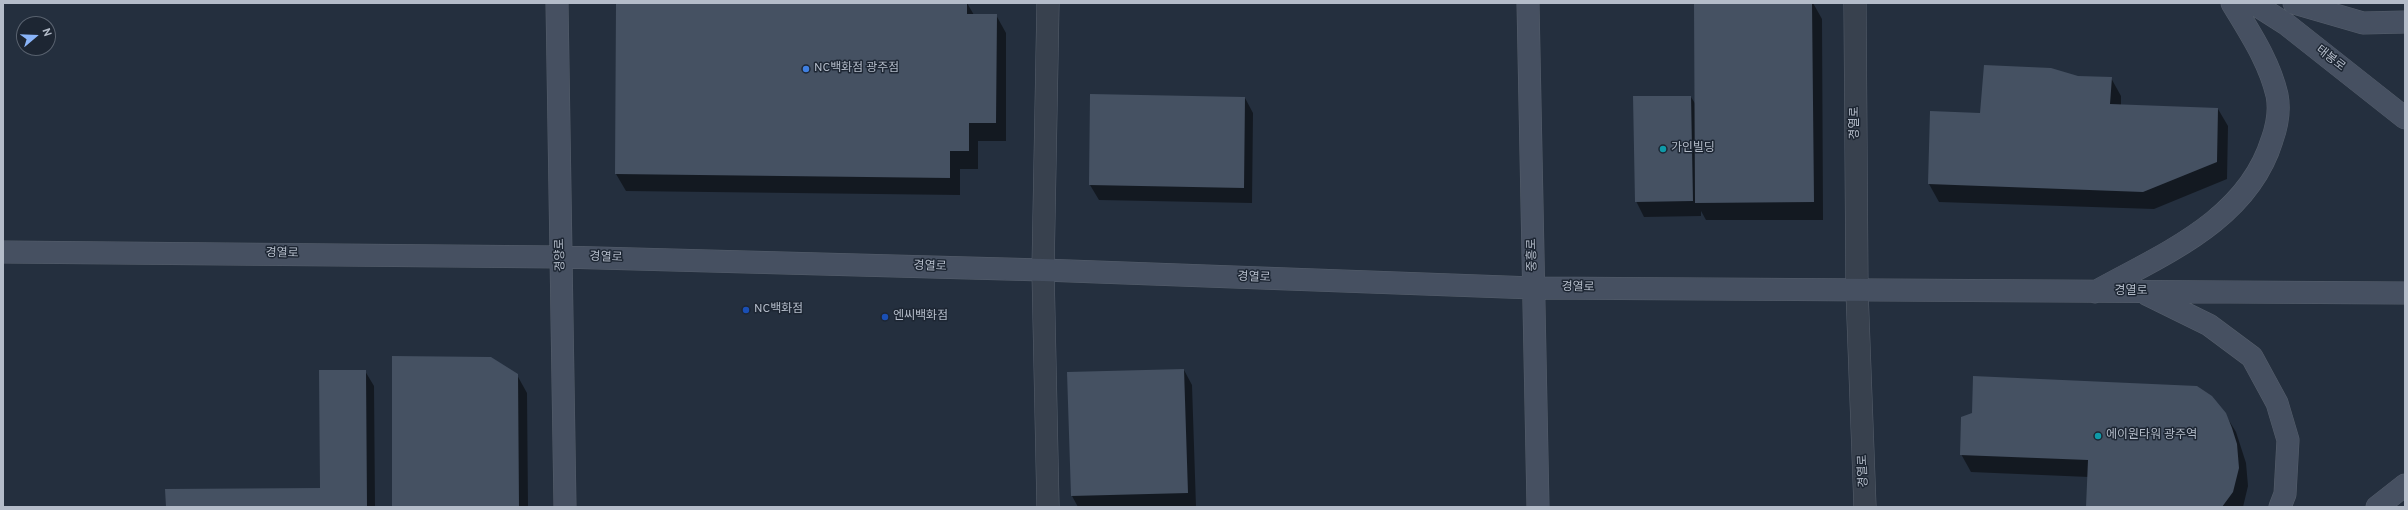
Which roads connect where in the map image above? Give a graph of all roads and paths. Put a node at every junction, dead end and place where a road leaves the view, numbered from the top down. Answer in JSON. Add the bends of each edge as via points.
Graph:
{"nodes":[{"id":1,"x":558,"y":3,"type":"edge"},
{"id":2,"x":1048,"y":3,"type":"edge"},
{"id":3,"x":1528,"y":3,"type":"edge"},
{"id":4,"x":1855,"y":3,"type":"edge"},
{"id":5,"x":2232,"y":3,"type":"edge"},
{"id":6,"x":2253,"y":3,"type":"edge"},
{"id":7,"x":2294,"y":3,"type":"edge"},
{"id":8,"x":2405,"y":22,"type":"edge"},
{"id":9,"x":2405,"y":118,"type":"edge"},
{"id":10,"x":3,"y":252,"type":"edge"},
{"id":11,"x":560,"y":257,"type":"junction"},
{"id":12,"x":1042,"y":270,"type":"junction"},
{"id":13,"x":1533,"y":288,"type":"junction"},
{"id":14,"x":1857,"y":291,"type":"junction"},
{"id":15,"x":2094,"y":292,"type":"junction"},
{"id":16,"x":2143,"y":292,"type":"junction"},
{"id":17,"x":2405,"y":293,"type":"edge"},
{"id":18,"x":2405,"y":485,"type":"edge"},
{"id":19,"x":565,"y":507,"type":"edge"},
{"id":20,"x":1048,"y":507,"type":"edge"},
{"id":21,"x":1538,"y":507,"type":"edge"},
{"id":22,"x":1865,"y":507,"type":"edge"},
{"id":23,"x":2280,"y":507,"type":"edge"},
{"id":24,"x":2377,"y":507,"type":"edge"}],
"edges":[{"from":1,"to":11,"type":"street","name":"경양로"},
{"from":2,"to":12,"type":"street"},
{"from":3,"to":13,"type":"street","name":"중흥로"},
{"from":4,"to":14,"type":"street","name":"경열로"},
{"from":5,"to":15,"type":"street","via":[[2267,62],[2277,97],[2277,124],[2268,154],[2252,184],[2235,204],[2210,226]]},
{"from":6,"to":9,"type":"street","name":"태봉로","via":[[2286,24]]},
{"from":7,"to":8,"type":"street","via":[[2362,23]]},
{"from":10,"to":11,"type":"street","name":"경열로"},
{"from":11,"to":12,"type":"street","name":"경열로"},
{"from":11,"to":19,"type":"street","name":"경양로"},
{"from":12,"to":13,"type":"street","name":"경열로"},
{"from":12,"to":20,"type":"street"},
{"from":13,"to":14,"type":"street","name":"경열로"},
{"from":13,"to":21,"type":"street","name":"중흥로"},
{"from":14,"to":15,"type":"street","name":"경열로"},
{"from":14,"to":22,"type":"street","name":"경열로"},
{"from":15,"to":16,"type":"street","name":"경열로"},
{"from":16,"to":17,"type":"street","name":"경열로"},
{"from":16,"to":23,"type":"street","via":[[2209,325],[2252,357],[2277,402],[2288,440],[2285,494]]},
{"from":18,"to":24,"type":"street"}]}
